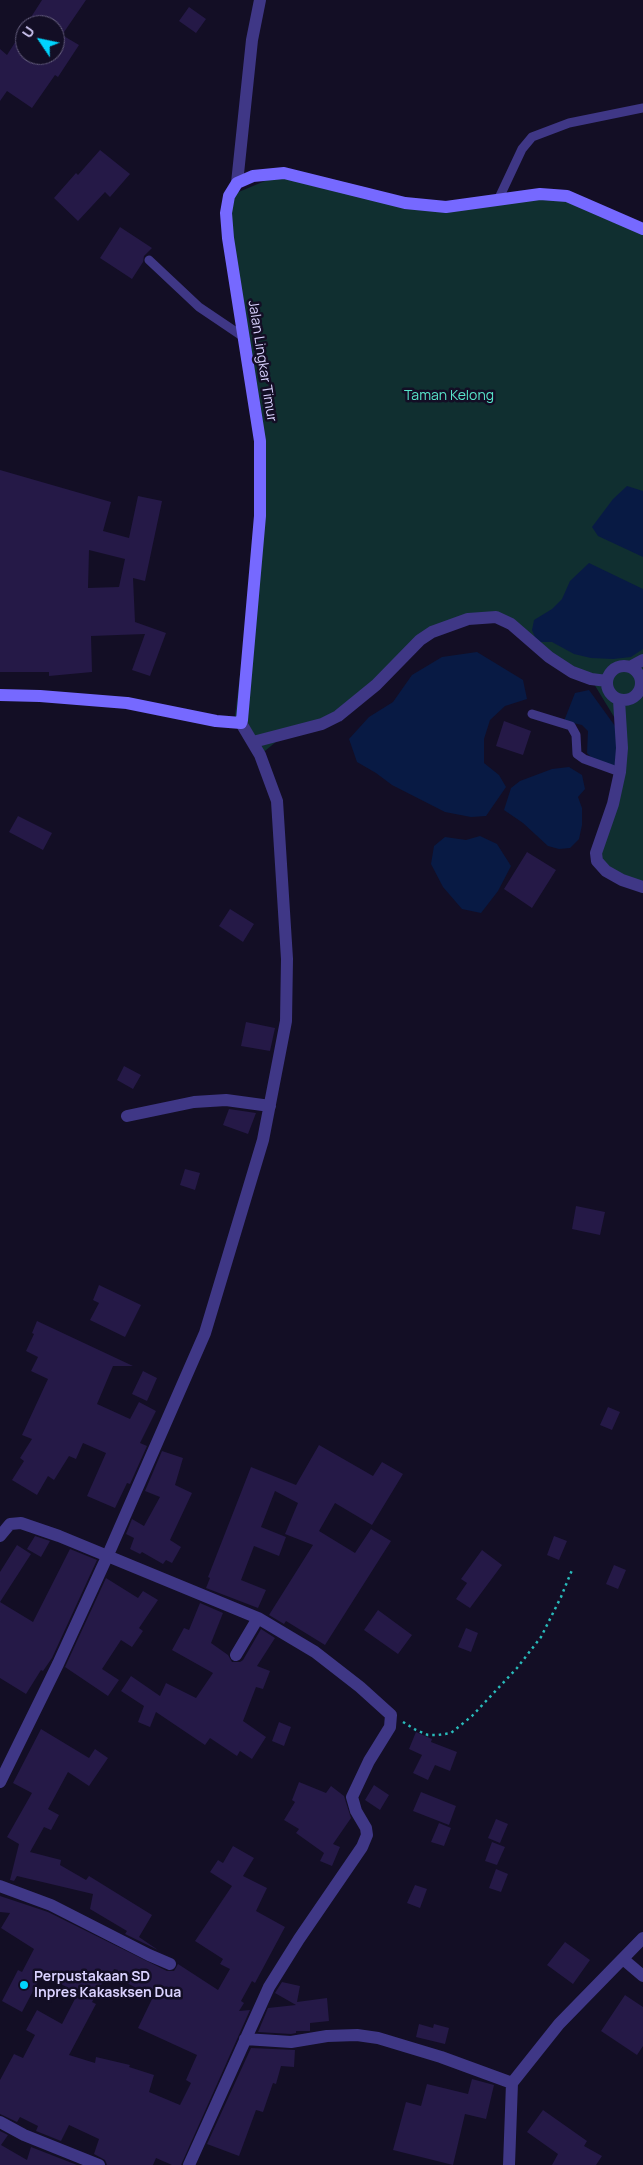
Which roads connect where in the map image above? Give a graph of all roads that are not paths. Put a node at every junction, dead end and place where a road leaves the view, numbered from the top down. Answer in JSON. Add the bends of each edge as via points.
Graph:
{"nodes":[{"id":1,"x":260,"y":0,"type":"edge"},
{"id":2,"x":643,"y":108,"type":"edge"},
{"id":3,"x":236,"y":183,"type":"junction"},
{"id":4,"x":499,"y":198,"type":"junction"},
{"id":5,"x":643,"y":229,"type":"edge"},
{"id":6,"x":149,"y":260,"type":"dead end"},
{"id":7,"x":242,"y":336,"type":"junction"},
{"id":8,"x":643,"y":660,"type":"edge"},
{"id":9,"x":630,"y":667,"type":"junction"},
{"id":10,"x":607,"y":681,"type":"junction"},
{"id":11,"x":0,"y":695,"type":"edge"},
{"id":12,"x":619,"y":700,"type":"junction"},
{"id":13,"x":532,"y":714,"type":"dead end"},
{"id":14,"x":241,"y":723,"type":"junction"},
{"id":15,"x":253,"y":742,"type":"junction"},
{"id":16,"x":620,"y":772,"type":"junction"},
{"id":17,"x":643,"y":887,"type":"edge"},
{"id":18,"x":270,"y":1106,"type":"junction"},
{"id":19,"x":127,"y":1116,"type":"dead end"},
{"id":20,"x":0,"y":1536,"type":"edge"},
{"id":21,"x":107,"y":1557,"type":"junction"},
{"id":22,"x":258,"y":1618,"type":"junction"},
{"id":23,"x":236,"y":1655,"type":"dead end"},
{"id":24,"x":0,"y":1780,"type":"edge"},
{"id":25,"x":0,"y":1886,"type":"edge"},
{"id":26,"x":643,"y":1938,"type":"edge"},
{"id":27,"x":623,"y":1959,"type":"junction"},
{"id":28,"x":170,"y":1964,"type":"dead end"},
{"id":29,"x":643,"y":1976,"type":"edge"},
{"id":30,"x":245,"y":2039,"type":"junction"},
{"id":31,"x":512,"y":2083,"type":"junction"},
{"id":32,"x":0,"y":2122,"type":"edge"},
{"id":33,"x":99,"y":2165,"type":"edge"},
{"id":34,"x":189,"y":2165,"type":"edge"},
{"id":35,"x":509,"y":2165,"type":"edge"}],
"edges":[{"from":1,"to":3,"type":"street","via":[[252,40]]},
{"from":2,"to":4,"type":"lane","via":[[569,123],[532,137],[522,149]]},
{"from":3,"to":4,"type":"main road","via":[[253,176],[284,173],[405,203],[446,207]]},
{"from":3,"to":7,"type":"main road","name":"Jalan Lingkar Timur","via":[[229,196],[226,213]]},
{"from":4,"to":5,"type":"main road","via":[[540,194],[567,196]]},
{"from":6,"to":7,"type":"lane","via":[[199,307]]},
{"from":7,"to":14,"type":"main road","name":"Jalan Lingkar Timur","via":[[260,441],[260,516]]},
{"from":8,"to":9,"type":"street"},
{"from":9,"to":10,"type":"street","via":[[613,670]]},
{"from":9,"to":12,"type":"street","via":[[639,674],[640,692],[631,700]]},
{"from":10,"to":12,"type":"street","via":[[610,693]]},
{"from":10,"to":15,"type":"street","via":[[572,672],[511,624],[496,617],[468,619],[432,632],[420,640],[376,685],[338,716],[322,724]]},
{"from":11,"to":14,"type":"main road","via":[[127,703]]},
{"from":12,"to":16,"type":"street"},
{"from":13,"to":16,"type":"lane","via":[[571,726],[576,735],[577,754],[584,760]]},
{"from":14,"to":15,"type":"street"},
{"from":15,"to":18,"type":"street","via":[[277,800],[287,959],[286,1021]]},
{"from":16,"to":17,"type":"street","via":[[596,853],[597,861],[622,880]]},
{"from":18,"to":19,"type":"street","via":[[226,1100],[194,1102]]},
{"from":18,"to":21,"type":"street","via":[[263,1140],[210,1318]]},
{"from":20,"to":21,"type":"street","via":[[10,1524],[21,1523]]},
{"from":21,"to":22,"type":"street"},
{"from":21,"to":24,"type":"street"},
{"from":22,"to":23,"type":"street"},
{"from":22,"to":30,"type":"street","via":[[320,1656],[391,1715],[390,1727],[352,1797],[367,1835],[274,1979]]},
{"from":25,"to":28,"type":"street","via":[[51,1905]]},
{"from":26,"to":27,"type":"street"},
{"from":27,"to":29,"type":"street"},
{"from":27,"to":31,"type":"street","via":[[559,2024]]},
{"from":30,"to":31,"type":"street","via":[[291,2042],[327,2036],[378,2038]]},
{"from":30,"to":34,"type":"street"},
{"from":31,"to":35,"type":"street"},
{"from":32,"to":33,"type":"street"}]}
